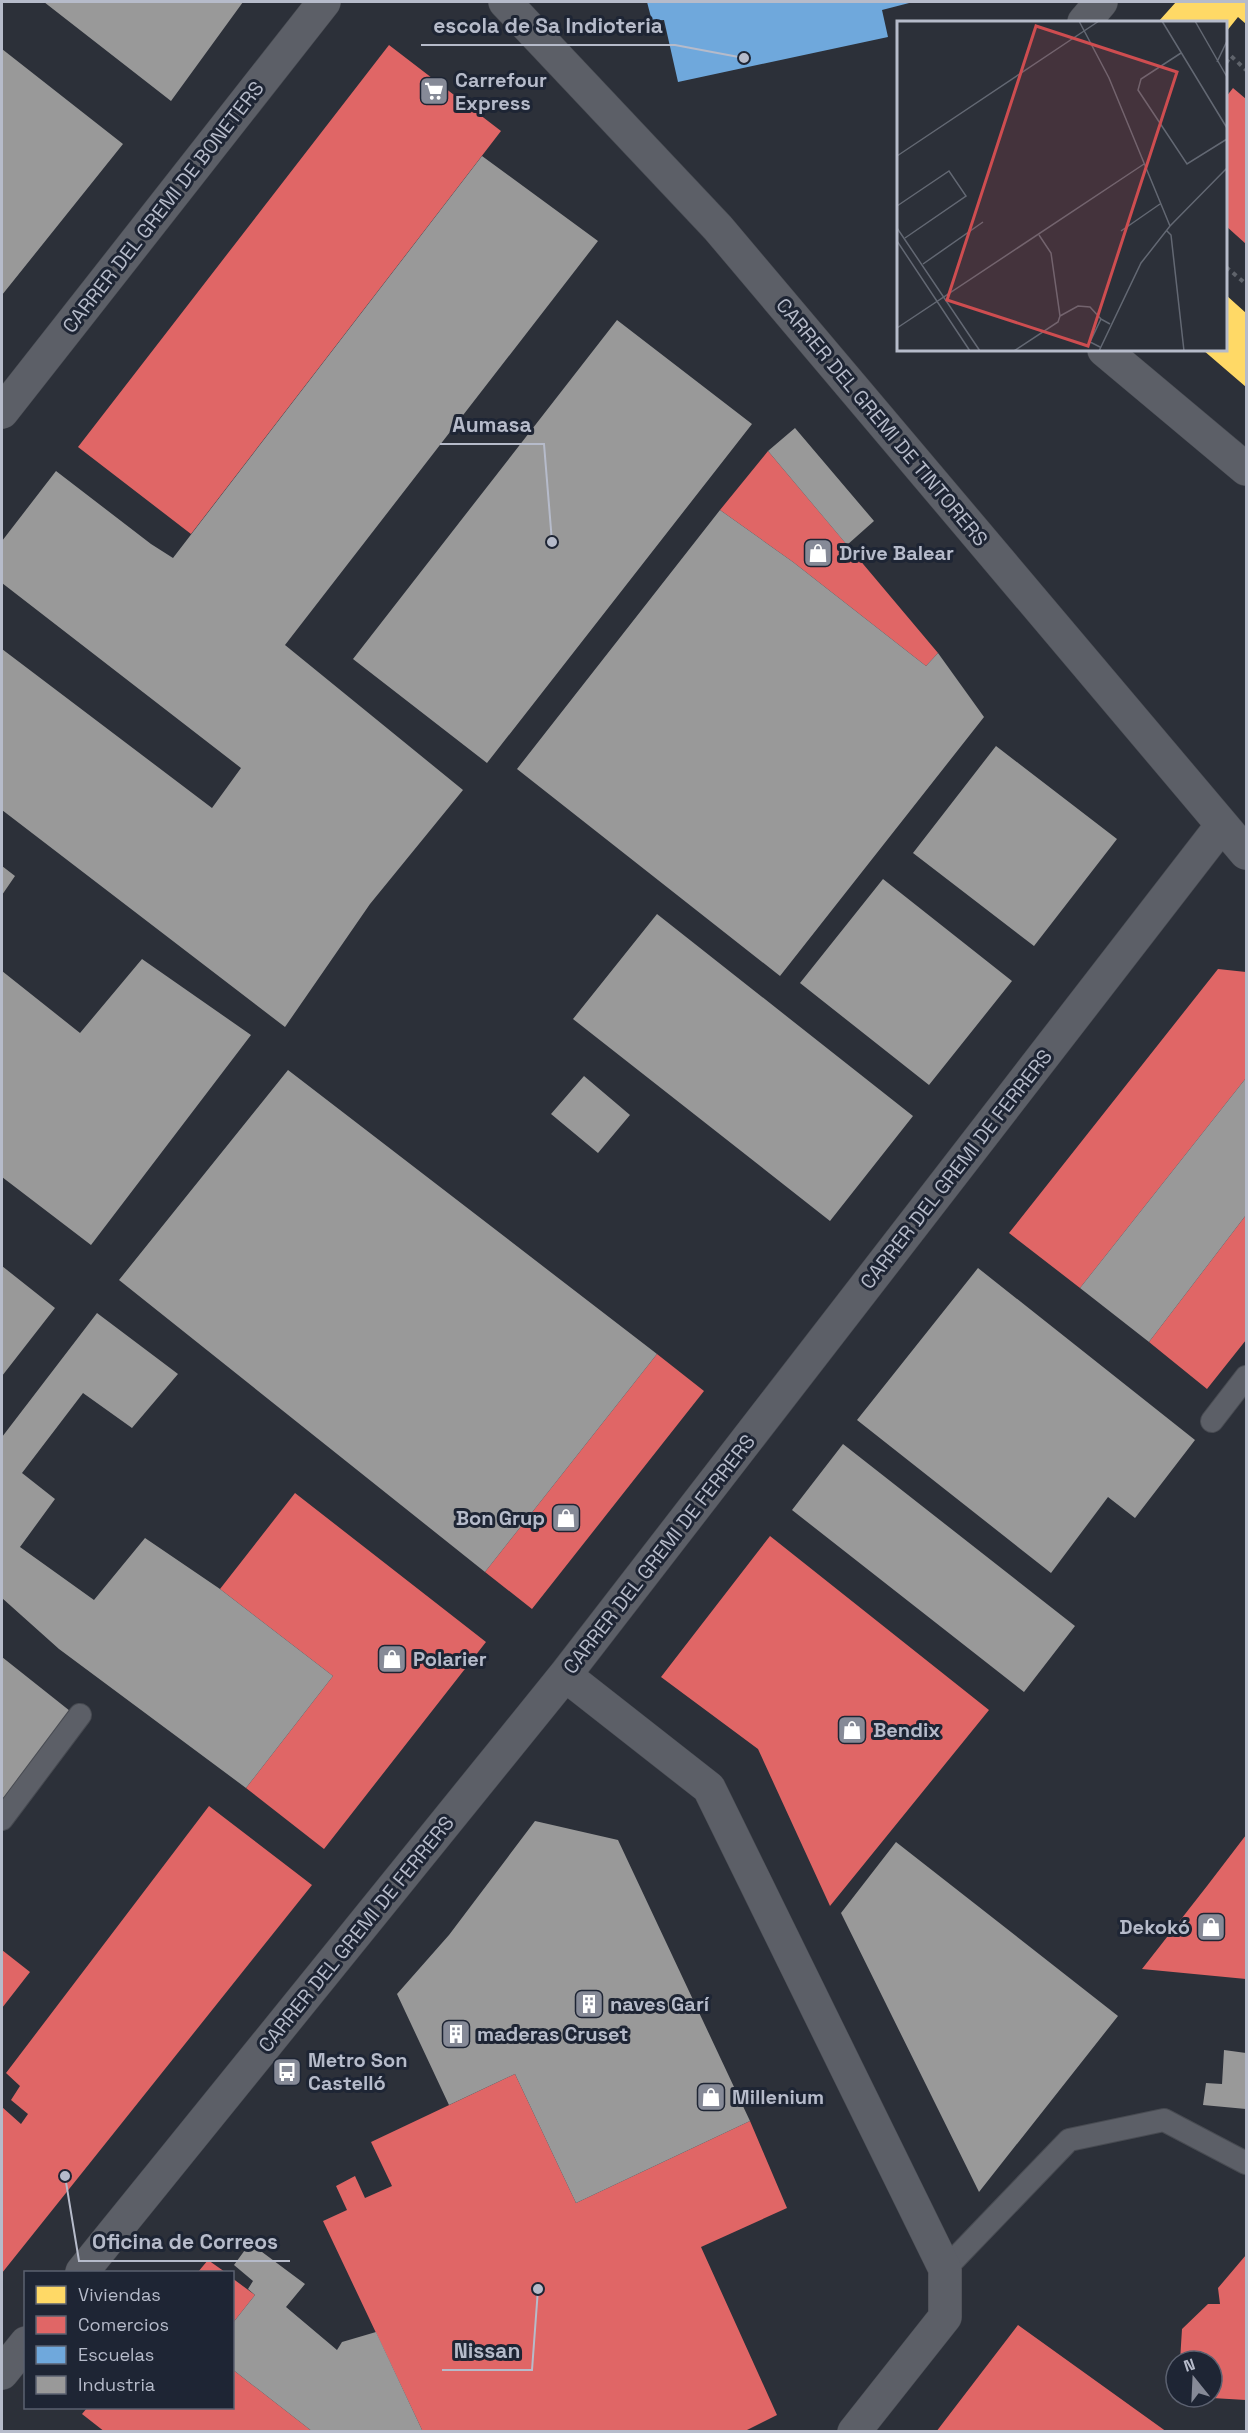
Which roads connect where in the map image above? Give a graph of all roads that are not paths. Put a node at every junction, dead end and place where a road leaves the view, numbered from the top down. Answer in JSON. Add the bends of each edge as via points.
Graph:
{"nodes":[{"id":1,"x":324,"y":2,"type":"edge"},
{"id":2,"x":505,"y":2,"type":"edge"},
{"id":3,"x":1101,"y":2,"type":"edge"},
{"id":4,"x":1085,"y":21,"type":"edge"},
{"id":5,"x":1105,"y":351,"type":"edge"},
{"id":6,"x":2,"y":412,"type":"edge"},
{"id":7,"x":1246,"y":470,"type":"edge"},
{"id":8,"x":1222,"y":825,"type":"junction"},
{"id":9,"x":1246,"y":853,"type":"edge"},
{"id":10,"x":1246,"y":1377,"type":"edge"},
{"id":11,"x":1212,"y":1422,"type":"dead end"},
{"id":12,"x":565,"y":1675,"type":"junction"},
{"id":13,"x":80,"y":1715,"type":"dead end"},
{"id":14,"x":2,"y":1819,"type":"edge"},
{"id":15,"x":1246,"y":2163,"type":"edge"},
{"id":16,"x":945,"y":2269,"type":"junction"},
{"id":17,"x":83,"y":2271,"type":"edge"},
{"id":18,"x":24,"y":2346,"type":"edge"},
{"id":19,"x":2,"y":2373,"type":"edge"},
{"id":20,"x":854,"y":2432,"type":"edge"}],
"edges":[{"from":1,"to":6,"type":"street","name":"CARRER DEL GREMI DE BONETERS"},
{"from":2,"to":8,"type":"street","name":"CARRER DEL GREMI DE TINTORERS","via":[[718,228]]},
{"from":3,"to":4,"type":"street"},
{"from":5,"to":7,"type":"street"},
{"from":8,"to":9,"type":"street","name":"CARRER DEL GREMI DE TINTORERS"},
{"from":8,"to":12,"type":"street","name":"CARRER DEL GREMI DE FERRERS"},
{"from":10,"to":11,"type":"lane"},
{"from":12,"to":16,"type":"street","via":[[709,1788]]},
{"from":12,"to":17,"type":"street","name":"CARRER DEL GREMI DE FERRERS"},
{"from":13,"to":14,"type":"lane"},
{"from":15,"to":16,"type":"lane","via":[[1164,2120],[1069,2140]]},
{"from":16,"to":20,"type":"street","via":[[945,2318]]},
{"from":18,"to":19,"type":"street"}]}
